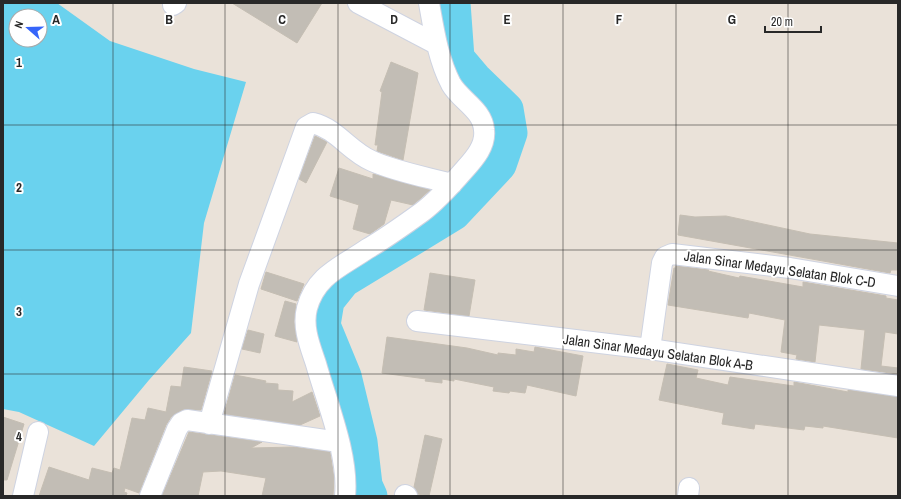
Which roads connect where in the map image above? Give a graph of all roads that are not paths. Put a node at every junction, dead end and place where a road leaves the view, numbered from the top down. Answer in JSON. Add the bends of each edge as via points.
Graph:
{"nodes":[{"id":1,"x":358,"y":3,"type":"edge"},
{"id":2,"x":429,"y":3,"type":"edge"},
{"id":3,"x":436,"y":44,"type":"junction"},
{"id":4,"x":452,"y":184,"type":"junction"},
{"id":5,"x":898,"y":286,"type":"edge"},
{"id":6,"x":417,"y":321,"type":"dead end"},
{"id":7,"x":650,"y":349,"type":"junction"},
{"id":8,"x":898,"y":386,"type":"edge"},
{"id":9,"x":209,"y":424,"type":"junction"},
{"id":10,"x":38,"y":432,"type":"dead end"},
{"id":11,"x":339,"y":442,"type":"junction"},
{"id":12,"x":22,"y":496,"type":"edge"},
{"id":13,"x":150,"y":496,"type":"edge"},
{"id":14,"x":345,"y":496,"type":"edge"}],
"edges":[{"from":1,"to":3,"type":"street"},
{"from":2,"to":3,"type":"street"},
{"from":3,"to":4,"type":"street","via":[[452,86],[480,117],[485,134],[470,163]]},
{"from":4,"to":9,"type":"street","via":[[371,161],[326,126],[313,122],[306,127],[249,284]]},
{"from":4,"to":11,"type":"street","via":[[424,210],[368,250],[331,270],[312,293],[306,310],[305,330]]},
{"from":5,"to":7,"type":"street","name":"Jalan Sinar Medayu Selatan Blok C-D","via":[[790,268],[672,254],[664,259],[661,266]]},
{"from":6,"to":7,"type":"street","name":"Jalan Sinar Medayu Selatan Blok A-B"},
{"from":7,"to":8,"type":"street","name":"Jalan Sinar Medayu Selatan Blok A-B"},
{"from":9,"to":11,"type":"street"},
{"from":9,"to":13,"type":"street","via":[[186,420],[181,423]]},
{"from":10,"to":12,"type":"street"},
{"from":11,"to":14,"type":"street","via":[[346,486]]}]}
